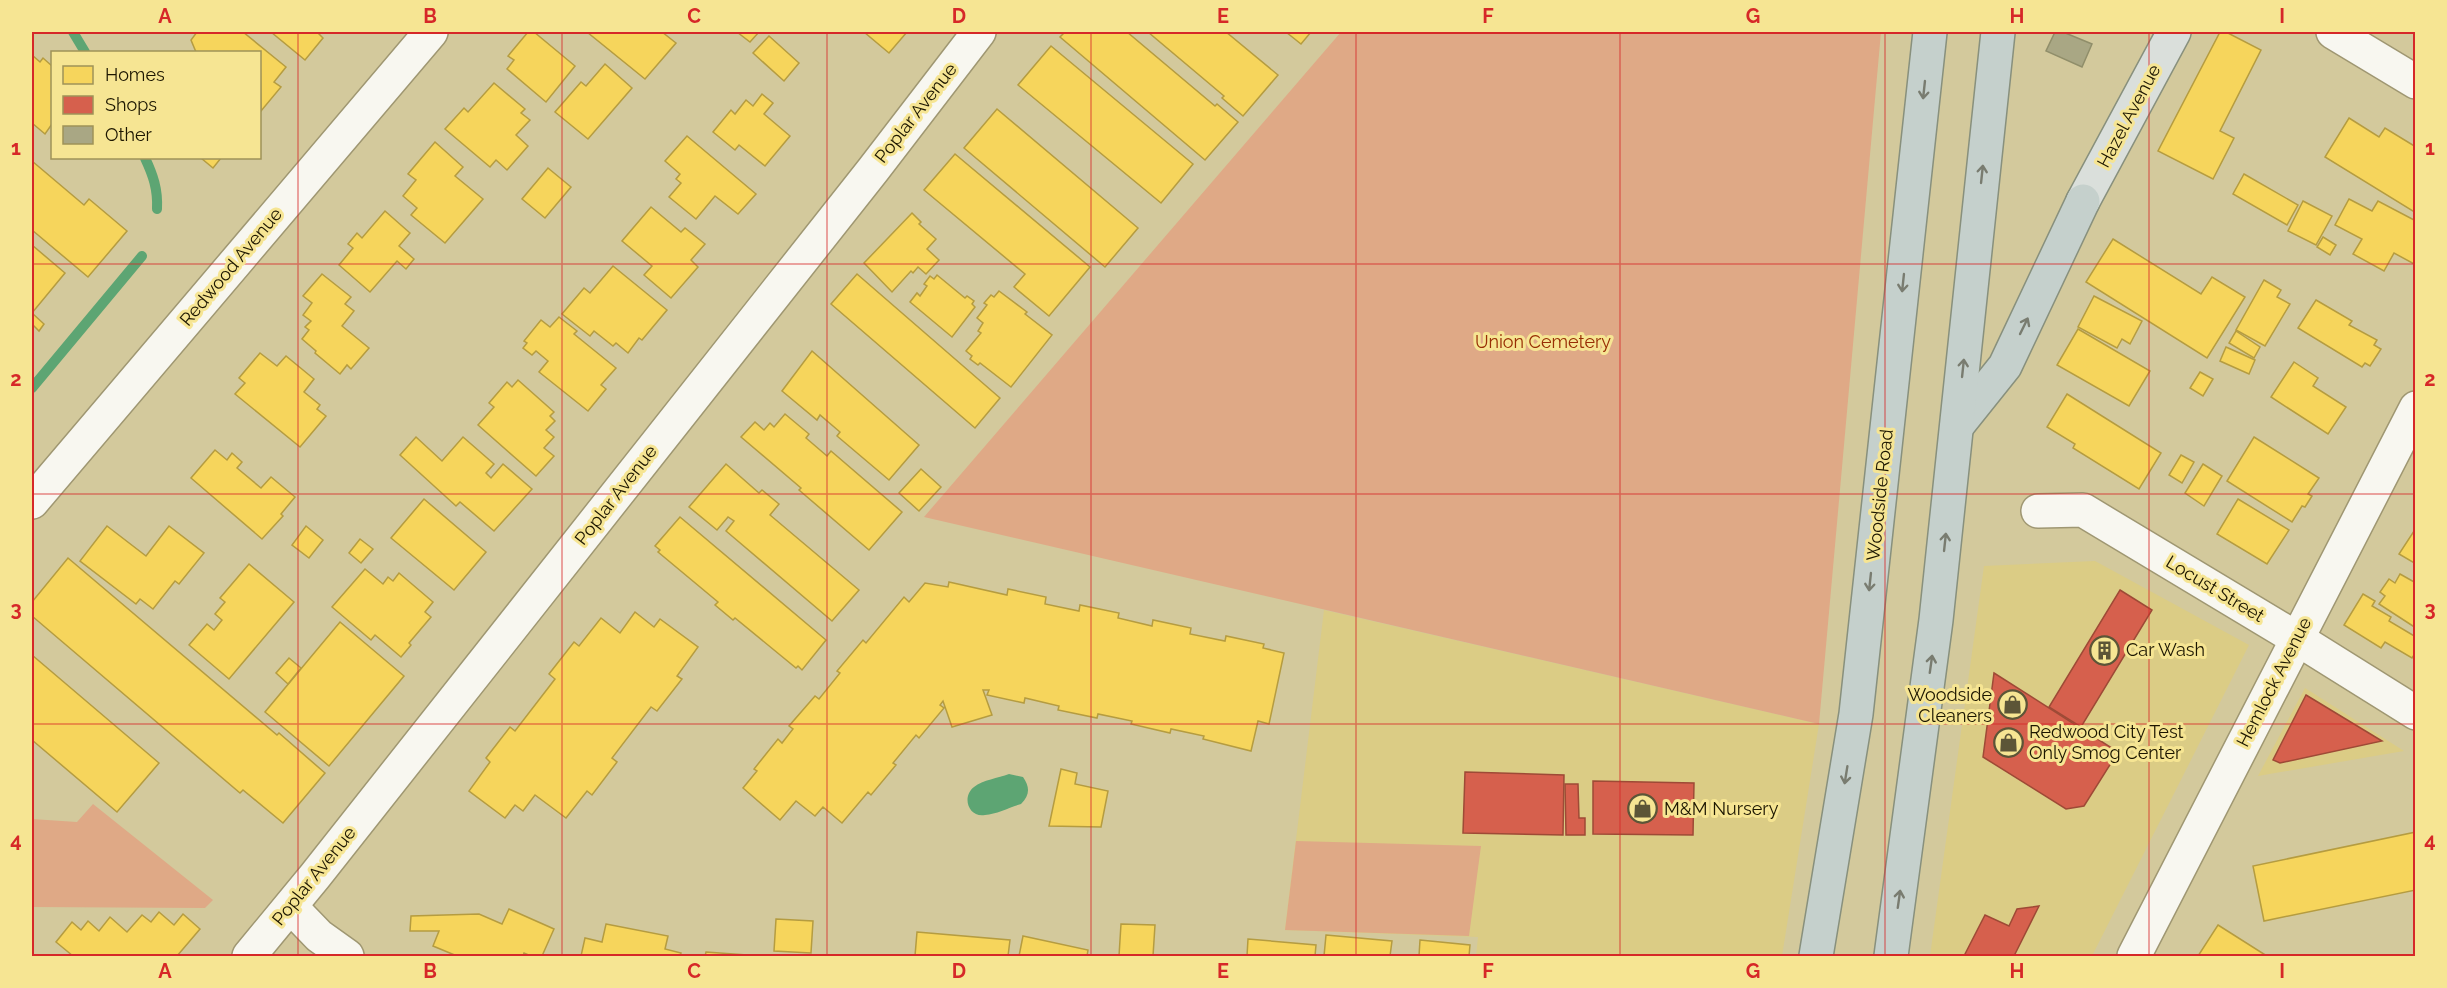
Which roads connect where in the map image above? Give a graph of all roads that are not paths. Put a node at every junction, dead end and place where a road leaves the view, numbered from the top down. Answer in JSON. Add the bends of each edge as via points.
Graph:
{"nodes":[{"id":1,"x":431,"y":32,"type":"edge"},
{"id":2,"x":979,"y":32,"type":"edge"},
{"id":3,"x":1930,"y":32,"type":"edge"},
{"id":4,"x":1998,"y":32,"type":"edge"},
{"id":5,"x":2174,"y":32,"type":"edge"},
{"id":6,"x":2333,"y":32,"type":"edge"},
{"id":7,"x":2415,"y":82,"type":"edge"},
{"id":8,"x":2083,"y":201,"type":"joint"},
{"id":9,"x":2415,"y":408,"type":"edge"},
{"id":10,"x":1957,"y":426,"type":"junction"},
{"id":11,"x":32,"y":502,"type":"edge"},
{"id":12,"x":2038,"y":511,"type":"dead end"},
{"id":13,"x":2296,"y":638,"type":"junction"},
{"id":14,"x":2415,"y":713,"type":"edge"},
{"id":15,"x":291,"y":907,"type":"junction"},
{"id":16,"x":249,"y":957,"type":"edge"},
{"id":17,"x":347,"y":957,"type":"edge"},
{"id":18,"x":1816,"y":957,"type":"edge"},
{"id":19,"x":1891,"y":957,"type":"edge"},
{"id":20,"x":2134,"y":957,"type":"edge"}],
"edges":[{"from":1,"to":11,"type":"street","name":"Redwood Avenue"},
{"from":2,"to":15,"type":"street","name":"Poplar Avenue"},
{"from":3,"to":18,"type":"highway","name":"Woodside Road","one_way":true,"via":[[1856,714]]},
{"from":10,"to":4,"type":"highway","one_way":true},
{"from":5,"to":8,"type":"main road","name":"Hazel Avenue"},
{"from":6,"to":7,"type":"street"},
{"from":10,"to":8,"type":"highway","one_way":true,"via":[[2005,366]]},
{"from":9,"to":13,"type":"street","name":"Hemlock Avenue"},
{"from":19,"to":10,"type":"highway","one_way":true,"via":[[1936,620]]},
{"from":12,"to":13,"type":"street","name":"Locust Street","via":[[2083,510]]},
{"from":13,"to":14,"type":"street","name":"Locust Street"},
{"from":13,"to":20,"type":"street","name":"Hemlock Avenue"},
{"from":15,"to":16,"type":"street","name":"Poplar Avenue"},
{"from":15,"to":17,"type":"street"}]}
